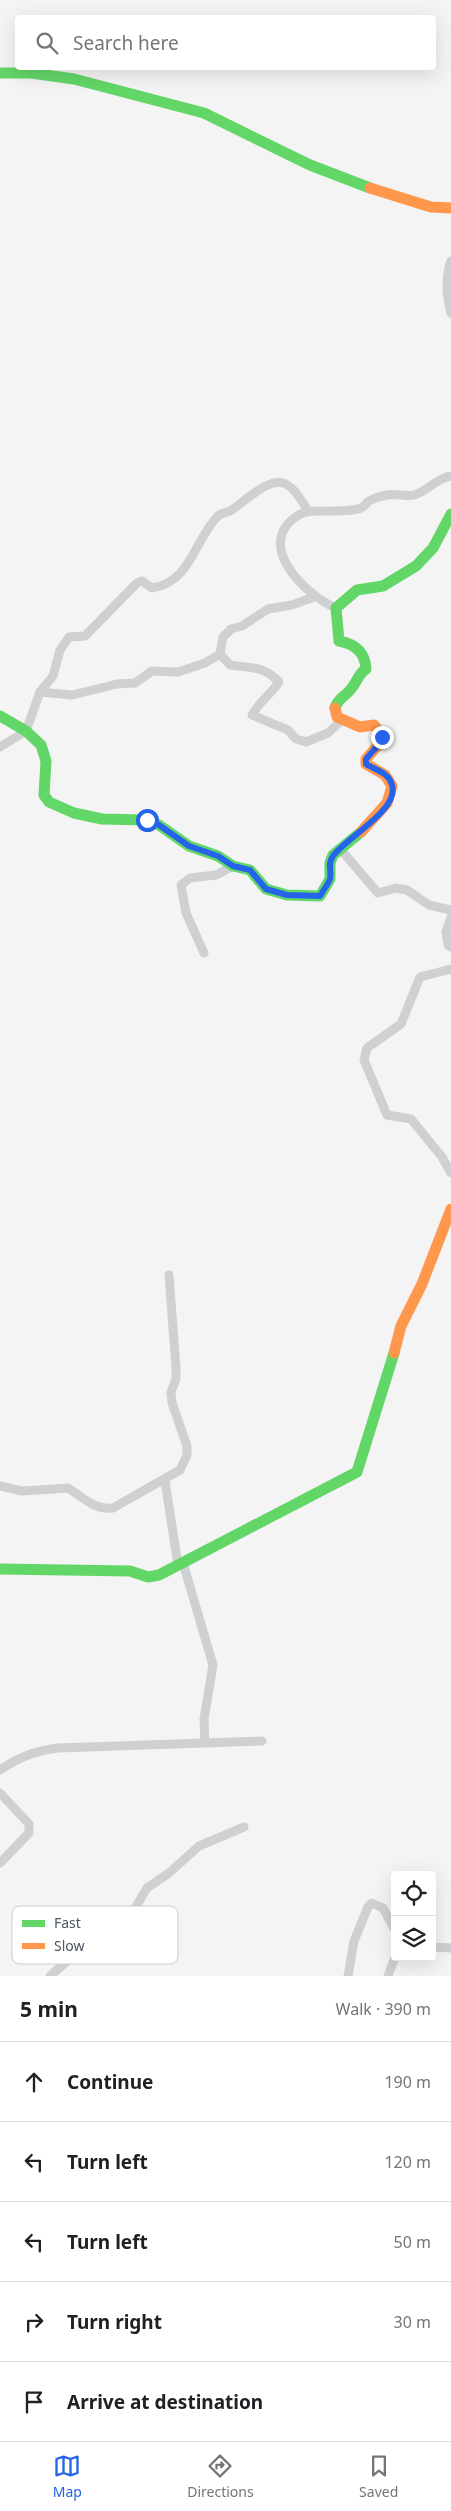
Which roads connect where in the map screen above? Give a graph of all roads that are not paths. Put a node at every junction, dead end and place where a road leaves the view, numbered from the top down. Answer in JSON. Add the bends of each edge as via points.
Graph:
{"nodes":[{"id":1,"x":0,"y":73,"type":"edge"},
{"id":2,"x":451,"y":208,"type":"edge"},
{"id":3,"x":451,"y":261,"type":"edge"},
{"id":4,"x":451,"y":313,"type":"edge"},
{"id":5,"x":451,"y":476,"type":"edge"},
{"id":6,"x":308,"y":511,"type":"junction"},
{"id":7,"x":451,"y":514,"type":"edge"},
{"id":8,"x":314,"y":597,"type":"junction"},
{"id":9,"x":336,"y":608,"type":"junction"},
{"id":10,"x":220,"y":654,"type":"junction"},
{"id":11,"x":40,"y":692,"type":"junction"},
{"id":12,"x":0,"y":716,"type":"edge"},
{"id":13,"x":342,"y":720,"type":"junction"},
{"id":14,"x":26,"y":731,"type":"junction"},
{"id":15,"x":0,"y":747,"type":"edge"},
{"id":16,"x":341,"y":850,"type":"junction"},
{"id":17,"x":233,"y":866,"type":"junction"},
{"id":18,"x":451,"y":910,"type":"edge"},
{"id":19,"x":451,"y":917,"type":"edge"},
{"id":20,"x":451,"y":947,"type":"edge"},
{"id":21,"x":204,"y":953,"type":"dead end"},
{"id":22,"x":451,"y":969,"type":"edge"},
{"id":23,"x":451,"y":1173,"type":"edge"},
{"id":24,"x":451,"y":1209,"type":"edge"},
{"id":25,"x":169,"y":1275,"type":"dead end"},
{"id":26,"x":165,"y":1480,"type":"junction"},
{"id":27,"x":0,"y":1486,"type":"edge"},
{"id":28,"x":181,"y":1564,"type":"junction"},
{"id":29,"x":0,"y":1569,"type":"edge"},
{"id":30,"x":262,"y":1740,"type":"dead end"},
{"id":31,"x":205,"y":1742,"type":"junction"},
{"id":32,"x":0,"y":1770,"type":"edge"},
{"id":33,"x":0,"y":1793,"type":"edge"},
{"id":34,"x":244,"y":1827,"type":"dead end"},
{"id":35,"x":0,"y":1863,"type":"edge"},
{"id":36,"x":136,"y":1906,"type":"edge"},
{"id":37,"x":391,"y":1923,"type":"edge"},
{"id":38,"x":436,"y":1947,"type":"edge"},
{"id":39,"x":451,"y":1948,"type":"edge"},
{"id":40,"x":394,"y":1961,"type":"edge"},
{"id":41,"x":64,"y":1964,"type":"edge"},
{"id":42,"x":50,"y":1976,"type":"edge"},
{"id":43,"x":348,"y":1976,"type":"edge"},
{"id":44,"x":388,"y":1976,"type":"edge"}],
"edges":[{"from":1,"to":2,"type":"street","via":[[74,79],[204,113],[310,164],[395,197],[431,207]]},
{"from":3,"to":4,"type":"street","via":[[447,288]]},
{"from":5,"to":6,"type":"street","via":[[440,478],[414,495],[389,495],[371,500],[362,508]]},
{"from":6,"to":8,"type":"street","via":[[287,526],[280,546],[281,555],[294,576]]},
{"from":6,"to":11,"type":"street","via":[[289,485],[281,482],[269,485],[230,511],[218,515],[191,561],[170,582],[152,588],[142,581],[137,583],[85,636],[69,637],[60,650],[53,676]]},
{"from":7,"to":9,"type":"street","via":[[440,539],[419,564],[385,585],[372,590],[357,590]]},
{"from":8,"to":9,"type":"street"},
{"from":8,"to":10,"type":"street","via":[[268,609],[231,630],[222,637]]},
{"from":9,"to":13,"type":"street","via":[[339,641],[349,642],[358,648],[366,661],[366,669],[360,673],[351,690],[337,701],[335,710]]},
{"from":10,"to":11,"type":"street","via":[[206,663],[178,672],[152,671],[135,683],[72,695]]},
{"from":10,"to":13,"type":"street","via":[[230,665],[264,669],[273,675],[279,682],[252,715],[288,730],[296,739],[306,742],[320,737]]},
{"from":11,"to":14,"type":"street"},
{"from":12,"to":14,"type":"street"},
{"from":13,"to":16,"type":"street","via":[[360,727],[374,725],[380,732],[380,743],[366,759],[366,764],[387,777],[392,790],[391,799],[383,810]]},
{"from":14,"to":15,"type":"street"},
{"from":14,"to":17,"type":"street","via":[[41,745],[46,761],[44,795],[49,802],[74,813],[102,819],[147,820],[189,846],[218,856]]},
{"from":16,"to":17,"type":"street","via":[[333,855],[330,879],[320,896],[287,895],[266,889],[250,870]]},
{"from":16,"to":18,"type":"street","via":[[378,893],[396,888],[407,890],[429,905]]},
{"from":17,"to":21,"type":"street","via":[[216,875],[190,878],[181,885],[186,913]]},
{"from":19,"to":20,"type":"street","via":[[446,932]]},
{"from":22,"to":23,"type":"street","via":[[420,977],[401,1024],[367,1048],[364,1060],[387,1115],[411,1119],[442,1156]]},
{"from":24,"to":28,"type":"street","via":[[422,1284],[401,1326],[387,1382],[357,1472]]},
{"from":25,"to":26,"type":"street","via":[[176,1368],[172,1398],[187,1455],[180,1470]]},
{"from":26,"to":27,"type":"street","via":[[113,1508],[104,1509],[81,1499],[68,1488],[22,1491]]},
{"from":26,"to":28,"type":"street"},
{"from":28,"to":29,"type":"street","via":[[148,1577],[130,1571]]},
{"from":28,"to":31,"type":"street","via":[[213,1665],[204,1719]]},
{"from":30,"to":31,"type":"street"},
{"from":31,"to":32,"type":"street","via":[[39,1750],[21,1756]]},
{"from":33,"to":35,"type":"street","via":[[29,1824],[29,1834]]},
{"from":34,"to":36,"type":"street","via":[[199,1846],[147,1888]]},
{"from":37,"to":43,"type":"street","via":[[383,1908],[372,1904],[368,1907],[354,1941]]},
{"from":38,"to":39,"type":"street"},
{"from":40,"to":44,"type":"street"},
{"from":41,"to":42,"type":"street"}]}
